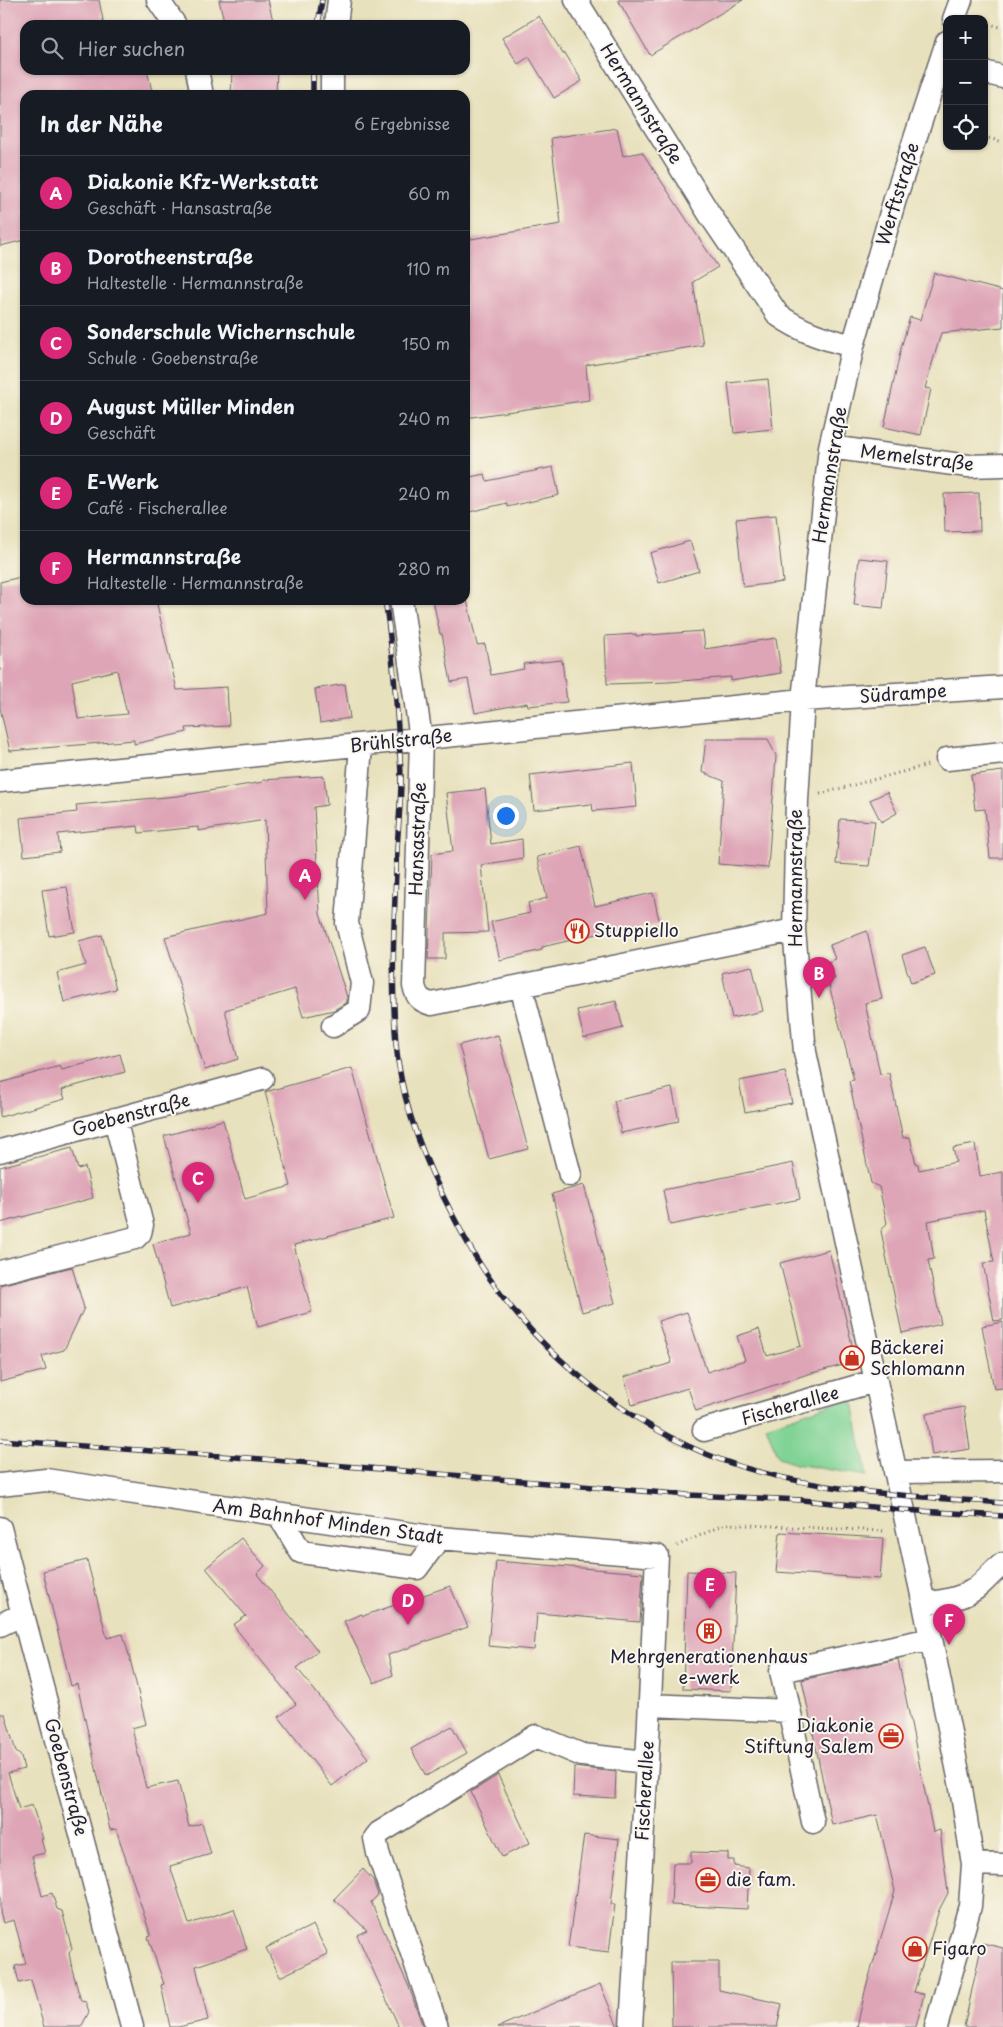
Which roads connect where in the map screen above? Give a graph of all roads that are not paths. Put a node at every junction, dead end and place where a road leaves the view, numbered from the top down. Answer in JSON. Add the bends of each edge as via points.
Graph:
{"nodes":[{"id":1,"x":158,"y":0,"type":"edge"},
{"id":2,"x":339,"y":0,"type":"edge"},
{"id":3,"x":576,"y":0,"type":"edge"},
{"id":4,"x":961,"y":0,"type":"edge"},
{"id":5,"x":955,"y":15,"type":"edge"},
{"id":6,"x":172,"y":20,"type":"edge"},
{"id":7,"x":337,"y":20,"type":"edge"},
{"id":8,"x":944,"y":60,"type":"edge"},
{"id":9,"x":988,"y":73,"type":"edge"},
{"id":10,"x":198,"y":75,"type":"edge"},
{"id":11,"x":332,"y":75,"type":"edge"},
{"id":12,"x":1003,"y":77,"type":"edge"},
{"id":13,"x":201,"y":90,"type":"edge"},
{"id":14,"x":332,"y":90,"type":"edge"},
{"id":15,"x":853,"y":346,"type":"junction"},
{"id":16,"x":830,"y":447,"type":"junction"},
{"id":17,"x":1003,"y":465,"type":"edge"},
{"id":18,"x":402,"y":605,"type":"edge"},
{"id":19,"x":1003,"y":687,"type":"edge"},
{"id":20,"x":802,"y":700,"type":"junction"},
{"id":21,"x":421,"y":739,"type":"junction"},
{"id":22,"x":361,"y":746,"type":"junction"},
{"id":23,"x":1003,"y":753,"type":"edge"},
{"id":24,"x":947,"y":759,"type":"road end"},
{"id":25,"x":0,"y":782,"type":"edge"},
{"id":26,"x":794,"y":930,"type":"junction"},
{"id":27,"x":522,"y":986,"type":"junction"},
{"id":28,"x":333,"y":1026,"type":"dead end"},
{"id":29,"x":262,"y":1079,"type":"dead end"},
{"id":30,"x":115,"y":1119,"type":"junction"},
{"id":31,"x":0,"y":1151,"type":"edge"},
{"id":32,"x":570,"y":1174,"type":"dead end"},
{"id":33,"x":0,"y":1272,"type":"edge"},
{"id":34,"x":875,"y":1381,"type":"junction"},
{"id":35,"x":704,"y":1430,"type":"dead end"},
{"id":36,"x":1003,"y":1470,"type":"edge"},
{"id":37,"x":895,"y":1472,"type":"junction"},
{"id":38,"x":0,"y":1484,"type":"edge"},
{"id":39,"x":279,"y":1515,"type":"junction"},
{"id":40,"x":0,"y":1528,"type":"edge"},
{"id":41,"x":439,"y":1538,"type":"junction"},
{"id":42,"x":657,"y":1556,"type":"joint"},
{"id":43,"x":1003,"y":1564,"type":"edge"},
{"id":44,"x":924,"y":1604,"type":"junction"},
{"id":45,"x":22,"y":1614,"type":"junction"},
{"id":46,"x":0,"y":1625,"type":"edge"},
{"id":47,"x":931,"y":1639,"type":"junction"},
{"id":48,"x":650,"y":1706,"type":"junction"},
{"id":49,"x":789,"y":1711,"type":"junction"},
{"id":50,"x":647,"y":1762,"type":"junction"},
{"id":51,"x":813,"y":1822,"type":"dead end"},
{"id":52,"x":973,"y":1864,"type":"junction"},
{"id":53,"x":1003,"y":1866,"type":"edge"},
{"id":54,"x":132,"y":2027,"type":"edge"},
{"id":55,"x":437,"y":2027,"type":"edge"},
{"id":56,"x":631,"y":2027,"type":"edge"},
{"id":57,"x":936,"y":2027,"type":"edge"}],
"edges":[{"from":1,"to":6,"type":"street"},
{"from":2,"to":7,"type":"street"},
{"from":3,"to":15,"type":"street","name":"Hermannstraße","via":[[710,215],[778,315],[794,327]]},
{"from":4,"to":5,"type":"street"},
{"from":8,"to":15,"type":"street","name":"Werftstraße","via":[[895,199]]},
{"from":9,"to":12,"type":"street"},
{"from":10,"to":13,"type":"street"},
{"from":11,"to":14,"type":"street"},
{"from":15,"to":16,"type":"street","name":"Hermannstraße"},
{"from":16,"to":17,"type":"street","name":"Memelstraße","via":[[968,466]]},
{"from":16,"to":20,"type":"street","name":"Hermannstraße"},
{"from":18,"to":21,"type":"street","name":"Hansastraße"},
{"from":19,"to":20,"type":"street","name":"Südrampe"},
{"from":20,"to":21,"type":"street","name":"Brühlstraße"},
{"from":20,"to":26,"type":"street","name":"Hermannstraße"},
{"from":21,"to":22,"type":"street","name":"Brühlstraße"},
{"from":21,"to":27,"type":"street","name":"Hansastraße","via":[[416,995],[422,1002],[432,1004]]},
{"from":22,"to":25,"type":"street","name":"Brühlstraße"},
{"from":22,"to":28,"type":"street","via":[[347,922],[362,984],[359,1010]]},
{"from":23,"to":24,"type":"street"},
{"from":26,"to":27,"type":"street"},
{"from":26,"to":34,"type":"street","name":"Hermannstraße","via":[[805,1052]]},
{"from":27,"to":32,"type":"street"},
{"from":29,"to":30,"type":"street","name":"Goebenstraße"},
{"from":30,"to":31,"type":"street","name":"Goebenstraße"},
{"from":30,"to":33,"type":"street","via":[[142,1225],[140,1233],[135,1238]]},
{"from":34,"to":35,"type":"street","name":"Fischerallee"},
{"from":34,"to":37,"type":"street","name":"Hermannstraße"},
{"from":36,"to":37,"type":"street"},
{"from":37,"to":44,"type":"street","name":"Hermannstraße"},
{"from":38,"to":39,"type":"street","name":"Am Bahnhof Minden Stadt","via":[[46,1480]]},
{"from":39,"to":41,"type":"street","name":"Am Bahnhof Minden Stadt"},
{"from":39,"to":41,"type":"street","via":[[301,1552],[417,1568]]},
{"from":40,"to":45,"type":"street","name":"Goebenstraße"},
{"from":41,"to":42,"type":"street","name":"Am Bahnhof Minden Stadt"},
{"from":42,"to":48,"type":"street","name":"Fischerallee"},
{"from":43,"to":44,"type":"street","via":[[980,1586],[967,1593]]},
{"from":44,"to":47,"type":"street","name":"Hermannstraße"},
{"from":45,"to":46,"type":"street"},
{"from":45,"to":54,"type":"street","name":"Goebenstraße"},
{"from":47,"to":49,"type":"street","via":[[781,1671]]},
{"from":47,"to":52,"type":"street","name":"Hermannstraße"},
{"from":48,"to":49,"type":"street"},
{"from":48,"to":50,"type":"street","name":"Fischerallee"},
{"from":49,"to":51,"type":"street"},
{"from":50,"to":55,"type":"street","via":[[582,1755],[536,1736],[375,1838]]},
{"from":50,"to":56,"type":"street","name":"Fischerallee"},
{"from":52,"to":53,"type":"street"},
{"from":52,"to":57,"type":"street","name":"Hermannstraße","via":[[970,1906]]}]}
